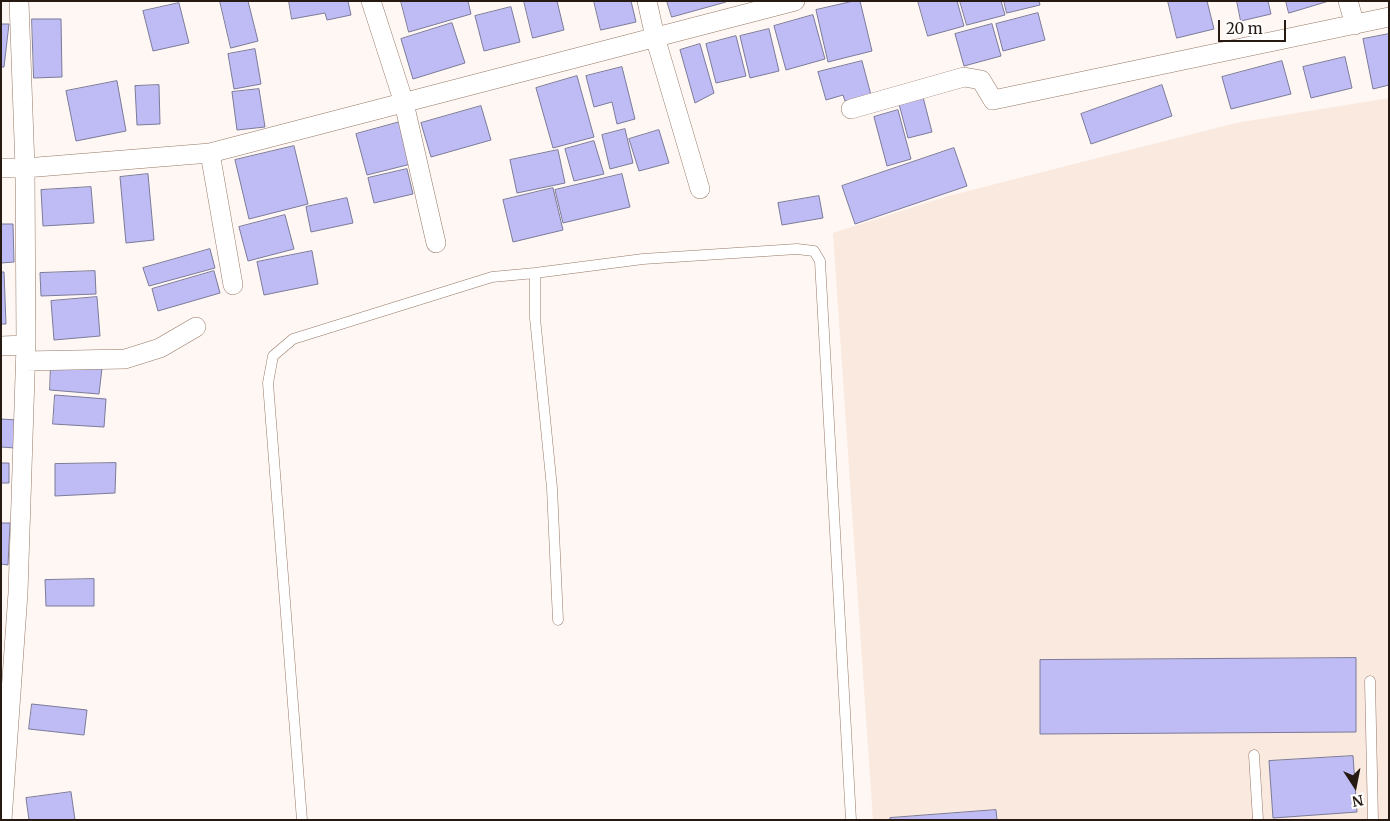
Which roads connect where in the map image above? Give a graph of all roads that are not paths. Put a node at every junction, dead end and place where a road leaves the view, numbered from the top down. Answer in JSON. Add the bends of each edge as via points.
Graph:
{"nodes":[{"id":1,"x":19,"y":1,"type":"edge"},
{"id":2,"x":371,"y":1,"type":"edge"},
{"id":3,"x":647,"y":1,"type":"edge"},
{"id":4,"x":795,"y":1,"type":"edge"},
{"id":5,"x":1348,"y":1,"type":"edge"},
{"id":6,"x":1389,"y":17,"type":"edge"},
{"id":7,"x":1355,"y":24,"type":"junction"},
{"id":8,"x":655,"y":37,"type":"junction"},
{"id":9,"x":404,"y":102,"type":"junction"},
{"id":10,"x":851,"y":110,"type":"dead end"},
{"id":11,"x":210,"y":153,"type":"junction"},
{"id":12,"x":1,"y":168,"type":"edge"},
{"id":13,"x":25,"y":168,"type":"junction"},
{"id":14,"x":700,"y":189,"type":"dead end"},
{"id":15,"x":436,"y":243,"type":"dead end"},
{"id":16,"x":535,"y":273,"type":"junction"},
{"id":17,"x":233,"y":286,"type":"dead end"},
{"id":18,"x":196,"y":327,"type":"dead end"},
{"id":19,"x":1,"y":346,"type":"edge"},
{"id":20,"x":25,"y":353,"type":"junction"},
{"id":21,"x":10,"y":581,"type":"edge"},
{"id":22,"x":558,"y":620,"type":"dead end"},
{"id":23,"x":1370,"y":681,"type":"dead end"},
{"id":24,"x":6,"y":694,"type":"edge"},
{"id":25,"x":1254,"y":755,"type":"dead end"},
{"id":26,"x":2,"y":812,"type":"edge"},
{"id":27,"x":302,"y":820,"type":"edge"},
{"id":28,"x":850,"y":820,"type":"edge"},
{"id":29,"x":1258,"y":820,"type":"edge"},
{"id":30,"x":1373,"y":820,"type":"edge"}],
"edges":[{"from":1,"to":13,"type":"street"},
{"from":2,"to":9,"type":"street"},
{"from":3,"to":8,"type":"street"},
{"from":4,"to":8,"type":"street"},
{"from":5,"to":7,"type":"street"},
{"from":6,"to":7,"type":"street"},
{"from":7,"to":10,"type":"street","via":[[993,100],[981,80],[964,77]]},
{"from":8,"to":9,"type":"street"},
{"from":8,"to":14,"type":"street"},
{"from":9,"to":11,"type":"street"},
{"from":9,"to":15,"type":"street"},
{"from":11,"to":13,"type":"street"},
{"from":11,"to":17,"type":"street"},
{"from":12,"to":13,"type":"street"},
{"from":13,"to":20,"type":"street"},
{"from":16,"to":22,"type":"lane","via":[[535,318],[552,488]]},
{"from":16,"to":27,"type":"lane","via":[[492,277],[293,339],[273,356],[268,383]]},
{"from":16,"to":28,"type":"lane","via":[[643,259],[797,249],[814,251],[820,261]]},
{"from":18,"to":20,"type":"street","via":[[160,348],[125,359]]},
{"from":19,"to":20,"type":"street"},
{"from":20,"to":21,"type":"street"},
{"from":21,"to":24,"type":"street"},
{"from":23,"to":30,"type":"lane"},
{"from":24,"to":26,"type":"street"},
{"from":25,"to":29,"type":"lane"}]}
